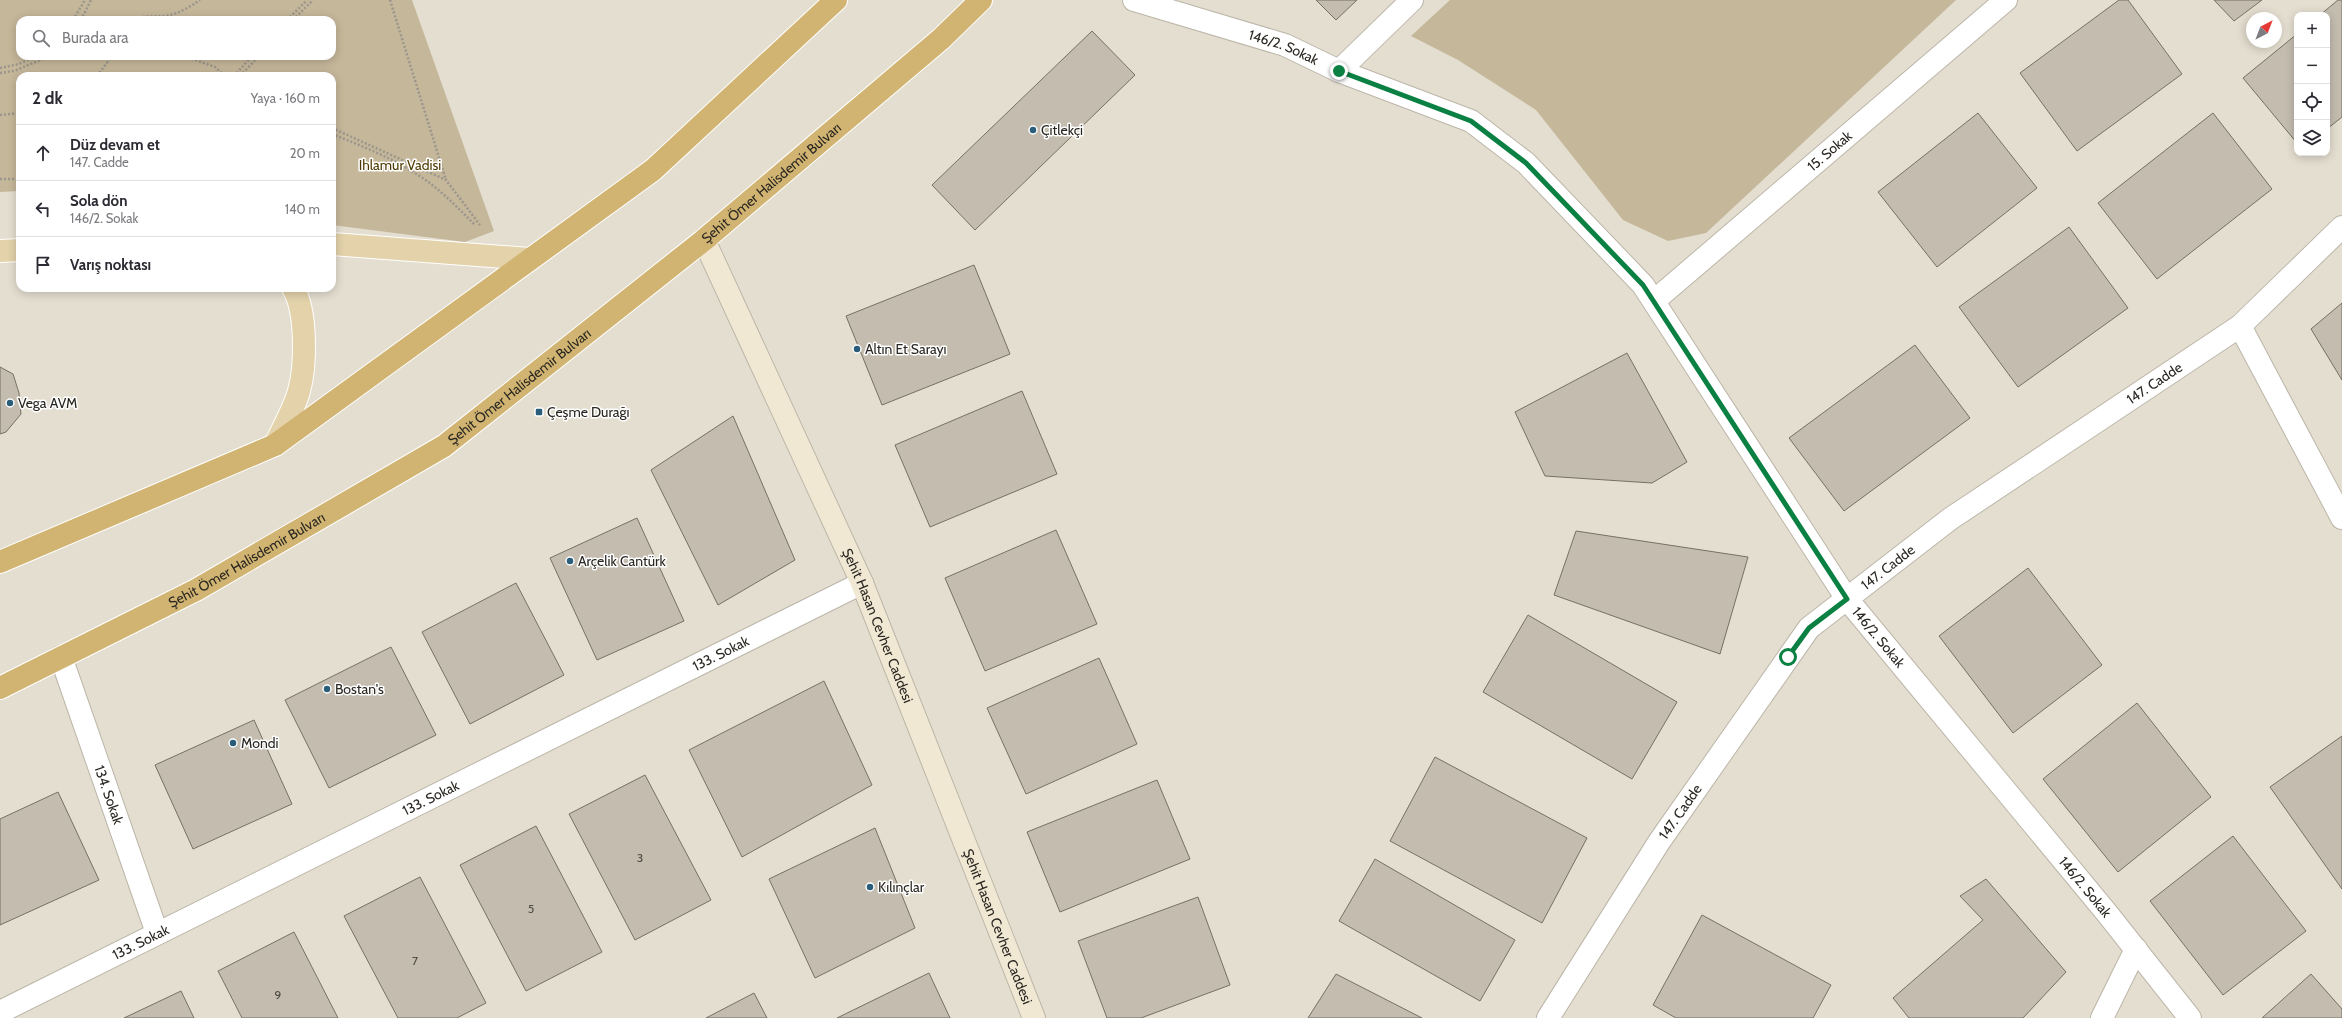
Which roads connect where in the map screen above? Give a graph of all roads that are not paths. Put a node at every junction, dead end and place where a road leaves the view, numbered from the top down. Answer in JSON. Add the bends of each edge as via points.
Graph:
{"nodes":[{"id":1,"x":836,"y":0,"type":"edge"},
{"id":2,"x":981,"y":0,"type":"edge"},
{"id":3,"x":1134,"y":0,"type":"edge"},
{"id":4,"x":1412,"y":0,"type":"edge"},
{"id":5,"x":2006,"y":0,"type":"edge"},
{"id":6,"x":1339,"y":71,"type":"junction"},
{"id":7,"x":2342,"y":227,"type":"edge"},
{"id":8,"x":704,"y":240,"type":"junction"},
{"id":9,"x":336,"y":244,"type":"edge"},
{"id":10,"x":16,"y":250,"type":"edge"},
{"id":11,"x":0,"y":251,"type":"edge"},
{"id":12,"x":530,"y":259,"type":"junction"},
{"id":13,"x":295,"y":292,"type":"edge"},
{"id":14,"x":1654,"y":301,"type":"junction"},
{"id":15,"x":2240,"y":326,"type":"junction"},
{"id":16,"x":275,"y":445,"type":"junction"},
{"id":17,"x":2342,"y":518,"type":"edge"},
{"id":18,"x":0,"y":562,"type":"edge"},
{"id":19,"x":862,"y":583,"type":"junction"},
{"id":20,"x":1847,"y":599,"type":"junction"},
{"id":21,"x":61,"y":657,"type":"junction"},
{"id":22,"x":0,"y":688,"type":"edge"},
{"id":23,"x":157,"y":933,"type":"junction"},
{"id":24,"x":2136,"y":949,"type":"junction"},
{"id":25,"x":0,"y":1012,"type":"edge"},
{"id":26,"x":1034,"y":1018,"type":"edge"},
{"id":27,"x":1548,"y":1018,"type":"edge"},
{"id":28,"x":2102,"y":1018,"type":"edge"},
{"id":29,"x":2190,"y":1018,"type":"edge"}],
"edges":[{"from":1,"to":12,"type":"highway","via":[[653,170]]},
{"from":2,"to":8,"type":"highway","name":"Şehit Ömer Halisdemir Bulvarı","via":[[941,39]]},
{"from":3,"to":6,"type":"street","name":"146/2. Sokak","via":[[1285,45]]},
{"from":4,"to":6,"type":"street"},
{"from":5,"to":14,"type":"street","name":"15. Sokak"},
{"from":6,"to":14,"type":"street","name":"146/2. Sokak","via":[[1471,121],[1526,163],[1643,285]]},
{"from":7,"to":15,"type":"street","name":"147. Cadde"},
{"from":8,"to":19,"type":"street","name":"Şehit Hasan Cevher Caddesi"},
{"from":8,"to":21,"type":"highway","name":"Şehit Ömer Halisdemir Bulvarı","via":[[444,446],[196,590]]},
{"from":9,"to":12,"type":"main road"},
{"from":10,"to":11,"type":"main road"},
{"from":12,"to":16,"type":"highway"},
{"from":13,"to":16,"type":"main road","via":[[304,346],[299,391]]},
{"from":14,"to":20,"type":"street","name":"146/2. Sokak"},
{"from":15,"to":17,"type":"street"},
{"from":15,"to":20,"type":"street","name":"147. Cadde","via":[[1950,519]]},
{"from":16,"to":18,"type":"highway"},
{"from":19,"to":23,"type":"street","name":"133. Sokak"},
{"from":19,"to":26,"type":"street","name":"Şehit Hasan Cevher Caddesi"},
{"from":20,"to":24,"type":"street","name":"146/2. Sokak"},
{"from":20,"to":27,"type":"street","name":"147. Cadde","via":[[1809,628],[1659,842]]},
{"from":21,"to":22,"type":"highway","name":"Şehit Ömer Halisdemir Bulvarı"},
{"from":21,"to":23,"type":"street","name":"134. Sokak"},
{"from":23,"to":25,"type":"street","name":"133. Sokak"},
{"from":24,"to":28,"type":"street"},
{"from":24,"to":29,"type":"street","name":"146/2. Sokak"}]}
